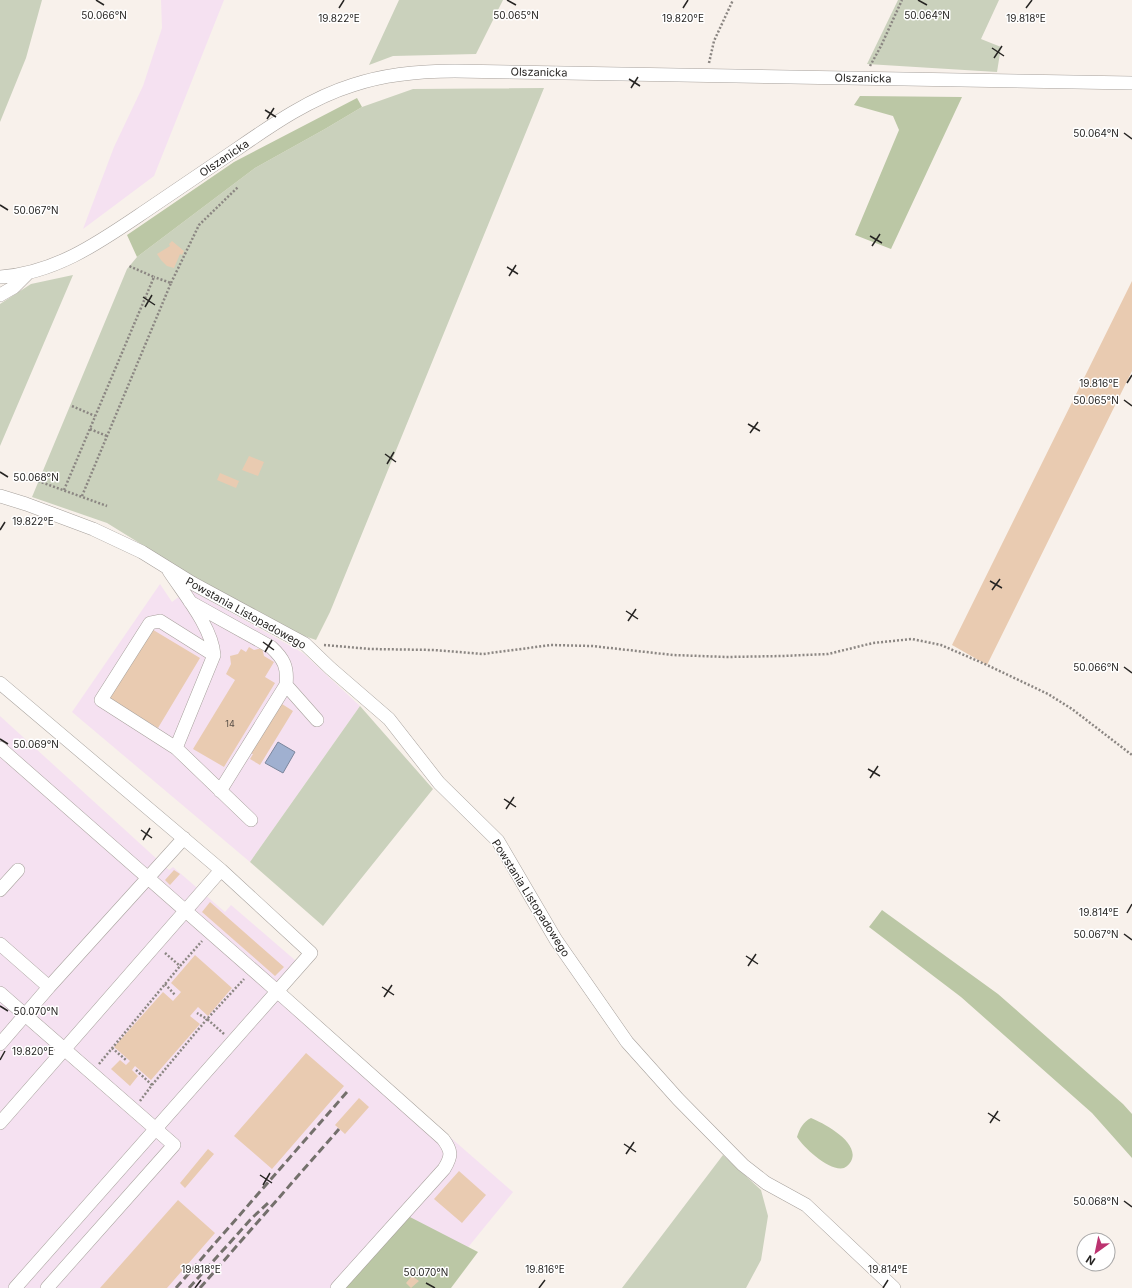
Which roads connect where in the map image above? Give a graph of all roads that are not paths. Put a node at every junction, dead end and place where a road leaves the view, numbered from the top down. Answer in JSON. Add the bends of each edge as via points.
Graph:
{"nodes":[{"id":1,"x":1132,"y":83,"type":"edge"},
{"id":2,"x":28,"y":273,"type":"junction"},
{"id":3,"x":0,"y":277,"type":"edge"},
{"id":4,"x":0,"y":295,"type":"edge"},
{"id":5,"x":0,"y":496,"type":"edge"},
{"id":6,"x":168,"y":568,"type":"junction"},
{"id":7,"x":189,"y":601,"type":"junction"},
{"id":8,"x":214,"y":655,"type":"junction"},
{"id":9,"x":0,"y":683,"type":"edge"},
{"id":10,"x":286,"y":685,"type":"junction"},
{"id":11,"x":317,"y":720,"type":"dead end"},
{"id":12,"x":0,"y":748,"type":"edge"},
{"id":13,"x":176,"y":748,"type":"junction"},
{"id":14,"x":220,"y":791,"type":"junction"},
{"id":15,"x":251,"y":820,"type":"dead end"},
{"id":16,"x":184,"y":838,"type":"junction"},
{"id":17,"x":18,"y":870,"type":"dead end"},
{"id":18,"x":221,"y":870,"type":"junction"},
{"id":19,"x":148,"y":878,"type":"junction"},
{"id":20,"x":0,"y":890,"type":"edge"},
{"id":21,"x":185,"y":911,"type":"junction"},
{"id":22,"x":0,"y":944,"type":"edge"},
{"id":23,"x":49,"y":987,"type":"junction"},
{"id":24,"x":0,"y":992,"type":"edge"},
{"id":25,"x":278,"y":992,"type":"junction"},
{"id":26,"x":25,"y":1014,"type":"junction"},
{"id":27,"x":0,"y":1044,"type":"edge"},
{"id":28,"x":65,"y":1049,"type":"junction"},
{"id":29,"x":0,"y":1123,"type":"edge"},
{"id":30,"x":156,"y":1129,"type":"junction"},
{"id":31,"x":15,"y":1288,"type":"edge"},
{"id":32,"x":47,"y":1288,"type":"edge"},
{"id":33,"x":337,"y":1288,"type":"edge"},
{"id":34,"x":894,"y":1288,"type":"edge"}],
"edges":[{"from":1,"to":2,"type":"street","name":"Olszanicka","via":[[447,71],[399,74],[351,85],[275,123],[82,252],[55,265]]},
{"from":2,"to":3,"type":"street","name":"Olszanicka"},
{"from":2,"to":4,"type":"street","via":[[14,287]]},
{"from":5,"to":6,"type":"street","name":"Powstania Listopadowego","via":[[93,529],[142,552]]},
{"from":6,"to":7,"type":"street"},
{"from":6,"to":34,"type":"street","name":"Powstania Listopadowego","via":[[305,644],[389,718],[439,783],[498,841],[556,940],[627,1042],[678,1099],[743,1165],[766,1183],[806,1205]]},
{"from":7,"to":8,"type":"street","via":[[210,635]]},
{"from":7,"to":10,"type":"street","via":[[271,647],[285,664]]},
{"from":8,"to":13,"type":"street"},
{"from":8,"to":13,"type":"street","via":[[160,621],[150,623],[101,700]]},
{"from":9,"to":16,"type":"street"},
{"from":10,"to":11,"type":"street"},
{"from":10,"to":14,"type":"street"},
{"from":12,"to":19,"type":"street"},
{"from":13,"to":14,"type":"street"},
{"from":14,"to":15,"type":"street"},
{"from":16,"to":18,"type":"street"},
{"from":16,"to":19,"type":"street"},
{"from":17,"to":20,"type":"street"},
{"from":18,"to":21,"type":"street"},
{"from":18,"to":25,"type":"street","via":[[311,953]]},
{"from":19,"to":21,"type":"street"},
{"from":19,"to":23,"type":"street"},
{"from":21,"to":25,"type":"street"},
{"from":21,"to":28,"type":"street"},
{"from":22,"to":23,"type":"street"},
{"from":23,"to":26,"type":"street"},
{"from":24,"to":26,"type":"street"},
{"from":25,"to":30,"type":"street"},
{"from":25,"to":33,"type":"street","via":[[443,1138],[451,1153],[444,1169]]},
{"from":26,"to":27,"type":"street"},
{"from":26,"to":28,"type":"street"},
{"from":28,"to":29,"type":"street"},
{"from":28,"to":30,"type":"street"},
{"from":30,"to":31,"type":"street"},
{"from":30,"to":32,"type":"street","via":[[174,1145]]}]}
